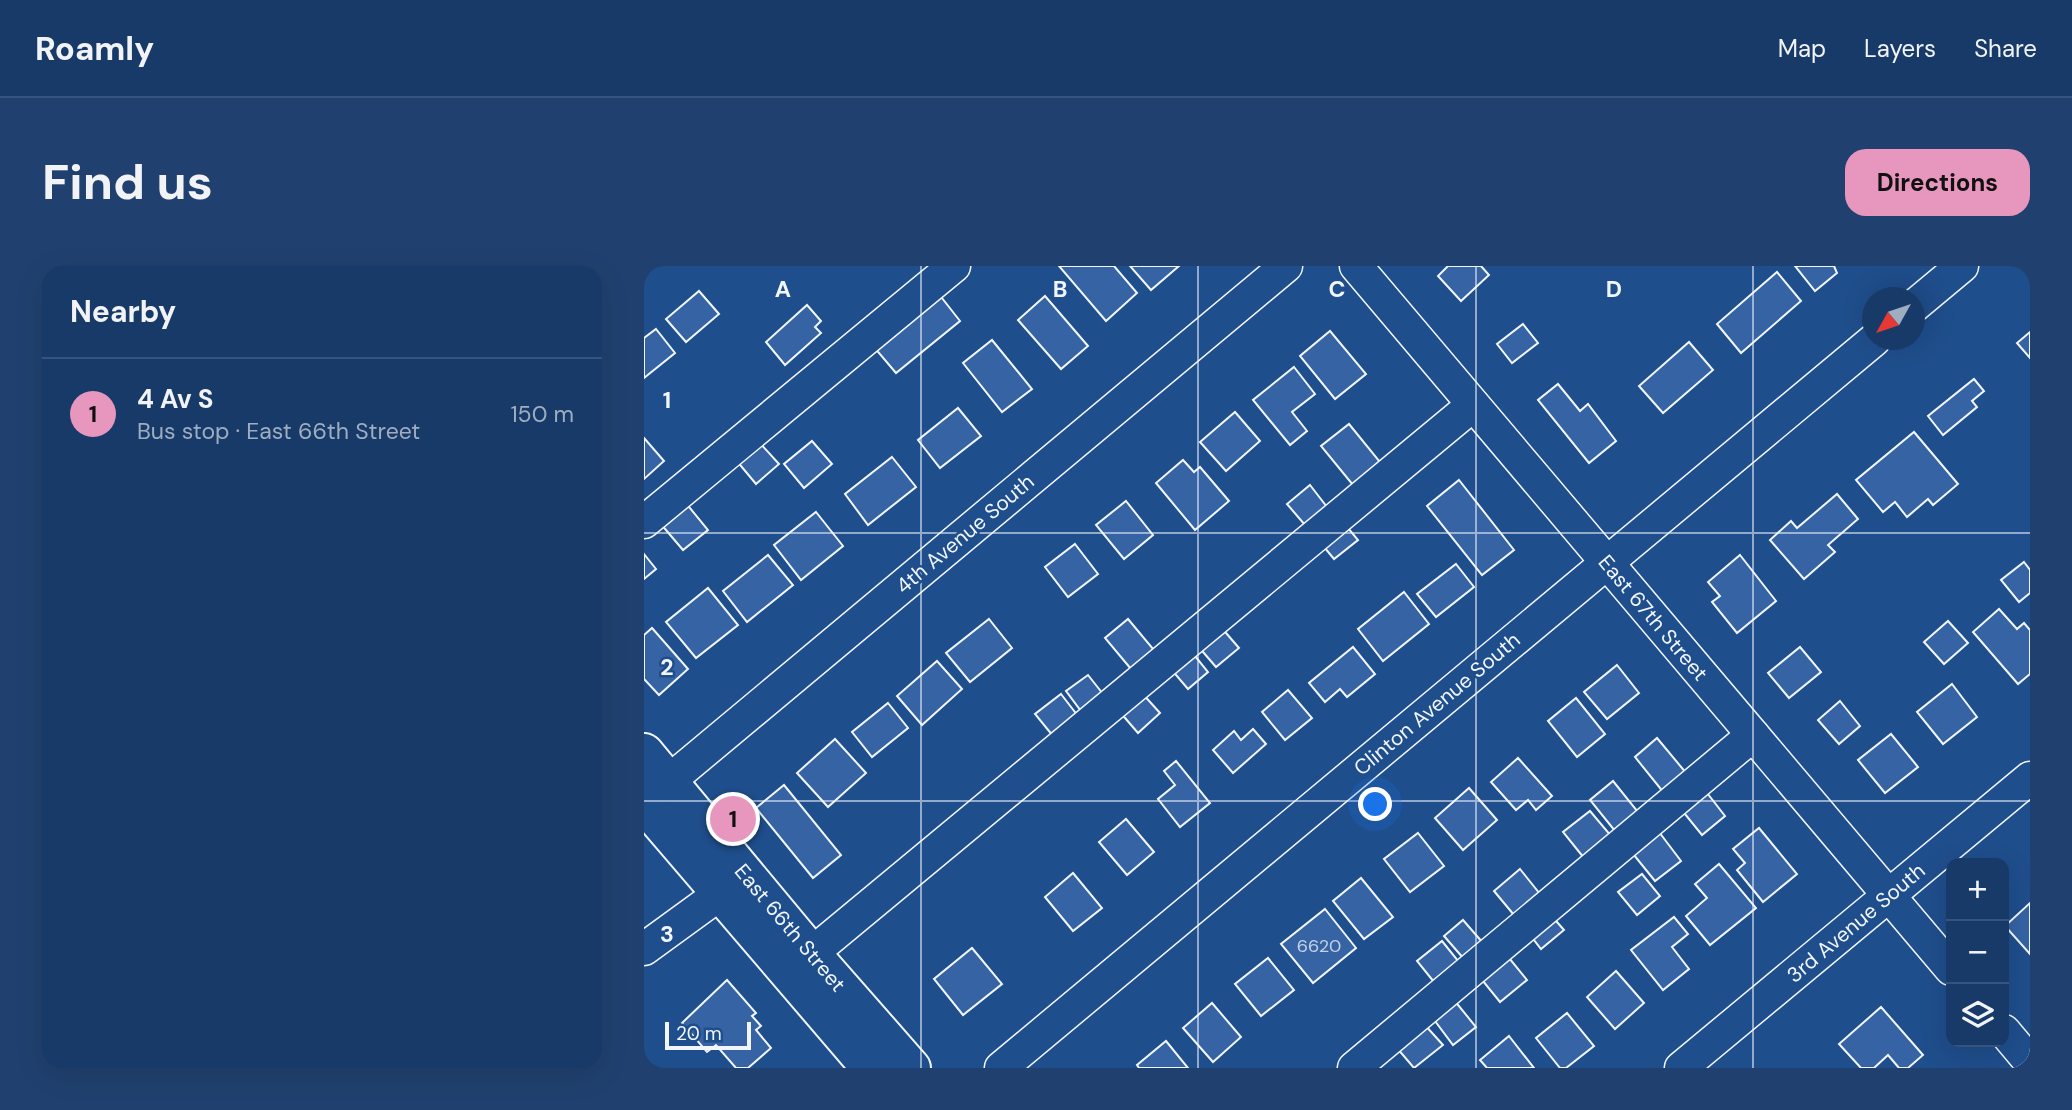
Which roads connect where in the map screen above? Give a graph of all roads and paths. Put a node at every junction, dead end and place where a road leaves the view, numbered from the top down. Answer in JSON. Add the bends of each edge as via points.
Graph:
{"nodes":[{"id":1,"x":954,"y":266,"type":"edge"},
{"id":2,"x":1286,"y":266,"type":"edge"},
{"id":3,"x":1356,"y":266,"type":"edge"},
{"id":4,"x":1962,"y":266,"type":"edge"},
{"id":5,"x":1925,"y":297,"type":"edge"},
{"id":6,"x":1862,"y":350,"type":"edge"},
{"id":7,"x":1473,"y":405,"type":"junction"},
{"id":8,"x":644,"y":522,"type":"edge"},
{"id":9,"x":1607,"y":562,"type":"junction"},
{"id":10,"x":1753,"y":735,"type":"junction"},
{"id":11,"x":644,"y":753,"type":"edge"},
{"id":12,"x":2030,"y":778,"type":"edge"},
{"id":13,"x":652,"y":795,"type":"edge"},
{"id":14,"x":721,"y":892,"type":"junction"},
{"id":15,"x":1889,"y":895,"type":"junction"},
{"id":16,"x":644,"y":948,"type":"edge"},
{"id":17,"x":811,"y":954,"type":"junction"},
{"id":18,"x":1946,"y":963,"type":"edge"},
{"id":19,"x":2009,"y":1037,"type":"edge"},
{"id":20,"x":2030,"y":1062,"type":"edge"},
{"id":21,"x":870,"y":1068,"type":"edge"},
{"id":22,"x":911,"y":1068,"type":"edge"},
{"id":23,"x":1000,"y":1068,"type":"edge"},
{"id":24,"x":1354,"y":1068,"type":"edge"},
{"id":25,"x":1681,"y":1068,"type":"edge"},
{"id":26,"x":2025,"y":1068,"type":"edge"}],
"edges":[{"from":1,"to":8,"type":"street"},
{"from":2,"to":13,"type":"street","name":"4th Avenue South"},
{"from":3,"to":7,"type":"street","name":"East 67th Street"},
{"from":4,"to":5,"type":"street"},
{"from":6,"to":9,"type":"street","name":"Clinton Avenue South"},
{"from":7,"to":9,"type":"street","name":"East 67th Street"},
{"from":7,"to":17,"type":"street"},
{"from":9,"to":10,"type":"street","name":"East 67th Street"},
{"from":9,"to":23,"type":"street","name":"Clinton Avenue South"},
{"from":10,"to":15,"type":"street","name":"East 67th Street"},
{"from":10,"to":24,"type":"street"},
{"from":11,"to":13,"type":"main road","name":"East 66th Street"},
{"from":12,"to":15,"type":"street","name":"3rd Avenue South"},
{"from":13,"to":14,"type":"main road","name":"East 66th Street"},
{"from":13,"to":17,"type":"main road","name":"East 66th Street"},
{"from":14,"to":16,"type":"street"},
{"from":14,"to":21,"type":"main road","name":"East 66th Street"},
{"from":15,"to":18,"type":"street","name":"East 67th Street"},
{"from":15,"to":25,"type":"street","name":"3rd Avenue South"},
{"from":17,"to":22,"type":"main road","name":"East 66th Street"},
{"from":19,"to":20,"type":"street"},
{"from":20,"to":26,"type":"street"}]}
